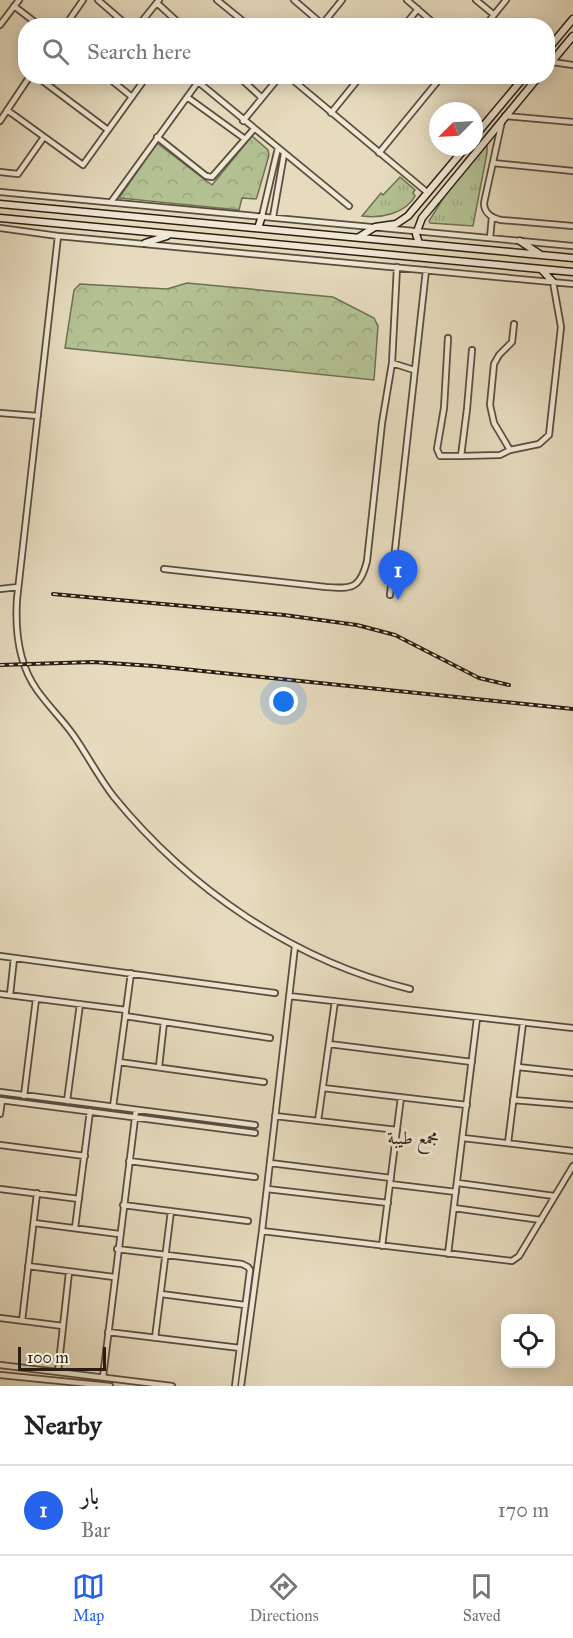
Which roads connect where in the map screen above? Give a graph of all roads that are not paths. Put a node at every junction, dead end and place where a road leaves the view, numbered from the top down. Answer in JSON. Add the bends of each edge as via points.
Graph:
{"nodes":[{"id":1,"x":83,"y":0,"type":"edge"},
{"id":2,"x":98,"y":0,"type":"edge"},
{"id":3,"x":217,"y":0,"type":"edge"},
{"id":4,"x":294,"y":0,"type":"edge"},
{"id":5,"x":342,"y":0,"type":"edge"},
{"id":6,"x":407,"y":0,"type":"edge"},
{"id":7,"x":476,"y":0,"type":"edge"},
{"id":8,"x":506,"y":0,"type":"edge"},
{"id":9,"x":16,"y":2,"type":"edge"},
{"id":10,"x":158,"y":2,"type":"edge"},
{"id":11,"x":417,"y":9,"type":"junction"},
{"id":12,"x":494,"y":14,"type":"junction"},
{"id":13,"x":32,"y":18,"type":"edge"},
{"id":14,"x":71,"y":18,"type":"edge"},
{"id":15,"x":119,"y":18,"type":"edge"},
{"id":16,"x":145,"y":18,"type":"edge"},
{"id":17,"x":174,"y":18,"type":"edge"},
{"id":18,"x":239,"y":18,"type":"edge"},
{"id":19,"x":314,"y":18,"type":"edge"},
{"id":20,"x":328,"y":18,"type":"edge"},
{"id":21,"x":410,"y":18,"type":"edge"},
{"id":22,"x":428,"y":18,"type":"edge"},
{"id":23,"x":491,"y":18,"type":"edge"},
{"id":24,"x":573,"y":19,"type":"edge"},
{"id":25,"x":0,"y":25,"type":"edge"},
{"id":26,"x":573,"y":36,"type":"edge"},
{"id":27,"x":555,"y":41,"type":"edge"},
{"id":28,"x":555,"y":58,"type":"edge"},
{"id":29,"x":555,"y":64,"type":"edge"},
{"id":30,"x":573,"y":65,"type":"edge"},
{"id":31,"x":25,"y":84,"type":"edge"},
{"id":32,"x":47,"y":84,"type":"edge"},
{"id":33,"x":116,"y":84,"type":"edge"},
{"id":34,"x":141,"y":84,"type":"edge"},
{"id":35,"x":197,"y":84,"type":"edge"},
{"id":36,"x":200,"y":84,"type":"edge"},
{"id":37,"x":247,"y":84,"type":"edge"},
{"id":38,"x":273,"y":84,"type":"edge"},
{"id":39,"x":297,"y":84,"type":"edge"},
{"id":40,"x":355,"y":84,"type":"edge"},
{"id":41,"x":435,"y":84,"type":"edge"},
{"id":42,"x":518,"y":84,"type":"edge"},
{"id":43,"x":531,"y":84,"type":"edge"},
{"id":44,"x":132,"y":97,"type":"junction"},
{"id":45,"x":187,"y":97,"type":"junction"},
{"id":46,"x":262,"y":98,"type":"junction"},
{"id":47,"x":501,"y":105,"type":"junction"},
{"id":48,"x":7,"y":110,"type":"junction"},
{"id":49,"x":331,"y":113,"type":"junction"},
{"id":50,"x":505,"y":115,"type":"junction"},
{"id":51,"x":0,"y":121,"type":"edge"},
{"id":52,"x":243,"y":121,"type":"junction"},
{"id":53,"x":573,"y":122,"type":"edge"},
{"id":54,"x":483,"y":126,"type":"edge"},
{"id":55,"x":254,"y":129,"type":"junction"},
{"id":56,"x":108,"y":130,"type":"junction"},
{"id":57,"x":44,"y":137,"type":"junction"},
{"id":58,"x":157,"y":137,"type":"junction"},
{"id":59,"x":245,"y":139,"type":"junction"},
{"id":60,"x":278,"y":148,"type":"junction"},
{"id":61,"x":379,"y":153,"type":"junction"},
{"id":62,"x":284,"y":154,"type":"junction"},
{"id":63,"x":459,"y":156,"type":"edge"},
{"id":64,"x":493,"y":163,"type":"junction"},
{"id":65,"x":573,"y":171,"type":"edge"},
{"id":66,"x":0,"y":172,"type":"edge"},
{"id":67,"x":0,"y":192,"type":"edge"},
{"id":68,"x":428,"y":193,"type":"junction"},
{"id":69,"x":111,"y":202,"type":"junction"},
{"id":70,"x":0,"y":204,"type":"edge"},
{"id":71,"x":349,"y":206,"type":"dead end"},
{"id":72,"x":262,"y":216,"type":"junction"},
{"id":73,"x":273,"y":217,"type":"junction"},
{"id":74,"x":492,"y":217,"type":"junction"},
{"id":75,"x":0,"y":218,"type":"edge"},
{"id":76,"x":573,"y":226,"type":"edge"},
{"id":77,"x":375,"y":227,"type":"junction"},
{"id":78,"x":0,"y":228,"type":"edge"},
{"id":79,"x":258,"y":228,"type":"junction"},
{"id":80,"x":416,"y":231,"type":"junction"},
{"id":81,"x":170,"y":235,"type":"junction"},
{"id":82,"x":58,"y":236,"type":"junction"},
{"id":83,"x":359,"y":237,"type":"junction"},
{"id":84,"x":490,"y":238,"type":"junction"},
{"id":85,"x":520,"y":241,"type":"junction"},
{"id":86,"x":145,"y":243,"type":"junction"},
{"id":87,"x":418,"y":243,"type":"junction"},
{"id":88,"x":573,"y":246,"type":"edge"},
{"id":89,"x":541,"y":255,"type":"junction"},
{"id":90,"x":573,"y":258,"type":"edge"},
{"id":91,"x":397,"y":267,"type":"junction"},
{"id":92,"x":542,"y":269,"type":"junction"},
{"id":93,"x":426,"y":270,"type":"junction"},
{"id":94,"x":573,"y":272,"type":"edge"},
{"id":95,"x":553,"y":282,"type":"junction"},
{"id":96,"x":573,"y":284,"type":"edge"},
{"id":97,"x":514,"y":324,"type":"dead end"},
{"id":98,"x":448,"y":338,"type":"dead end"},
{"id":99,"x":472,"y":350,"type":"dead end"},
{"id":100,"x":392,"y":363,"type":"junction"},
{"id":101,"x":414,"y":370,"type":"junction"},
{"id":102,"x":0,"y":412,"type":"edge"},
{"id":103,"x":38,"y":416,"type":"junction"},
{"id":104,"x":510,"y":450,"type":"junction"},
{"id":105,"x":460,"y":456,"type":"junction"},
{"id":106,"x":164,"y":569,"type":"dead end"},
{"id":107,"x":18,"y":587,"type":"junction"},
{"id":108,"x":0,"y":589,"type":"edge"},
{"id":109,"x":390,"y":595,"type":"dead end"},
{"id":110,"x":295,"y":945,"type":"junction"},
{"id":111,"x":0,"y":956,"type":"edge"},
{"id":112,"x":14,"y":957,"type":"junction"},
{"id":113,"x":131,"y":973,"type":"junction"},
{"id":114,"x":410,"y":989,"type":"dead end"},
{"id":115,"x":275,"y":993,"type":"dead end"},
{"id":116,"x":0,"y":994,"type":"edge"},
{"id":117,"x":10,"y":995,"type":"junction"},
{"id":118,"x":289,"y":996,"type":"junction"},
{"id":119,"x":36,"y":999,"type":"junction"},
{"id":120,"x":335,"y":1001,"type":"junction"},
{"id":121,"x":80,"y":1004,"type":"junction"},
{"id":122,"x":126,"y":1013,"type":"junction"},
{"id":123,"x":477,"y":1018,"type":"junction"},
{"id":124,"x":164,"y":1022,"type":"junction"},
{"id":125,"x":523,"y":1023,"type":"junction"},
{"id":126,"x":573,"y":1028,"type":"edge"},
{"id":127,"x":270,"y":1038,"type":"dead end"},
{"id":128,"x":329,"y":1044,"type":"junction"},
{"id":129,"x":119,"y":1062,"type":"junction"},
{"id":130,"x":472,"y":1062,"type":"junction"},
{"id":131,"x":159,"y":1067,"type":"junction"},
{"id":132,"x":518,"y":1067,"type":"junction"},
{"id":133,"x":573,"y":1073,"type":"edge"},
{"id":134,"x":264,"y":1082,"type":"dead end"},
{"id":135,"x":323,"y":1088,"type":"junction"},
{"id":136,"x":0,"y":1092,"type":"edge"},
{"id":137,"x":24,"y":1096,"type":"junction"},
{"id":138,"x":401,"y":1097,"type":"junction"},
{"id":139,"x":1,"y":1100,"type":"edge"},
{"id":140,"x":513,"y":1100,"type":"junction"},
{"id":141,"x":67,"y":1101,"type":"junction"},
{"id":142,"x":467,"y":1105,"type":"junction"},
{"id":143,"x":573,"y":1105,"type":"edge"},
{"id":144,"x":113,"y":1107,"type":"junction"},
{"id":145,"x":136,"y":1110,"type":"junction"},
{"id":146,"x":90,"y":1112,"type":"junction"},
{"id":147,"x":0,"y":1114,"type":"edge"},
{"id":148,"x":275,"y":1116,"type":"junction"},
{"id":149,"x":136,"y":1117,"type":"junction"},
{"id":150,"x":318,"y":1121,"type":"junction"},
{"id":151,"x":255,"y":1125,"type":"dead end"},
{"id":152,"x":397,"y":1130,"type":"junction"},
{"id":153,"x":255,"y":1133,"type":"dead end"},
{"id":154,"x":463,"y":1138,"type":"junction"},
{"id":155,"x":508,"y":1143,"type":"junction"},
{"id":156,"x":0,"y":1145,"type":"edge"},
{"id":157,"x":573,"y":1150,"type":"edge"},
{"id":158,"x":84,"y":1156,"type":"junction"},
{"id":159,"x":129,"y":1161,"type":"junction"},
{"id":160,"x":270,"y":1163,"type":"junction"},
{"id":161,"x":573,"y":1166,"type":"edge"},
{"id":162,"x":255,"y":1177,"type":"dead end"},
{"id":163,"x":391,"y":1178,"type":"junction"},
{"id":164,"x":458,"y":1183,"type":"junction"},
{"id":165,"x":390,"y":1184,"type":"junction"},
{"id":166,"x":0,"y":1189,"type":"edge"},
{"id":167,"x":267,"y":1189,"type":"junction"},
{"id":168,"x":456,"y":1192,"type":"junction"},
{"id":169,"x":37,"y":1193,"type":"junction"},
{"id":170,"x":554,"y":1196,"type":"junction"},
{"id":171,"x":79,"y":1199,"type":"junction"},
{"id":172,"x":388,"y":1203,"type":"junction"},
{"id":173,"x":123,"y":1205,"type":"junction"},
{"id":174,"x":454,"y":1208,"type":"junction"},
{"id":175,"x":171,"y":1211,"type":"junction"},
{"id":176,"x":540,"y":1220,"type":"junction"},
{"id":177,"x":248,"y":1221,"type":"dead end"},
{"id":178,"x":34,"y":1223,"type":"junction"},
{"id":179,"x":75,"y":1228,"type":"junction"},
{"id":180,"x":262,"y":1231,"type":"junction"},
{"id":181,"x":119,"y":1234,"type":"junction"},
{"id":182,"x":382,"y":1246,"type":"junction"},
{"id":183,"x":117,"y":1249,"type":"junction"},
{"id":184,"x":448,"y":1254,"type":"junction"},
{"id":185,"x":165,"y":1255,"type":"junction"},
{"id":186,"x":28,"y":1266,"type":"junction"},
{"id":187,"x":69,"y":1272,"type":"junction"},
{"id":188,"x":114,"y":1277,"type":"junction"},
{"id":189,"x":161,"y":1294,"type":"junction"},
{"id":190,"x":245,"y":1305,"type":"junction"},
{"id":191,"x":0,"y":1318,"type":"edge"},
{"id":192,"x":22,"y":1321,"type":"junction"},
{"id":193,"x":63,"y":1326,"type":"junction"},
{"id":194,"x":108,"y":1332,"type":"junction"},
{"id":195,"x":155,"y":1338,"type":"junction"},
{"id":196,"x":240,"y":1348,"type":"junction"},
{"id":197,"x":0,"y":1365,"type":"edge"},
{"id":198,"x":58,"y":1372,"type":"junction"},
{"id":199,"x":0,"y":1375,"type":"edge"},
{"id":200,"x":103,"y":1377,"type":"junction"},
{"id":201,"x":110,"y":1386,"type":"edge"},
{"id":202,"x":172,"y":1386,"type":"edge"},
{"id":203,"x":235,"y":1386,"type":"edge"},
{"id":204,"x":241,"y":1386,"type":"edge"}],
"edges":[{"from":1,"to":14,"type":"street"},
{"from":2,"to":15,"type":"street"},
{"from":3,"to":18,"type":"street"},
{"from":4,"to":19,"type":"street"},
{"from":5,"to":20,"type":"street"},
{"from":6,"to":11,"type":"street"},
{"from":7,"to":12,"type":"street"},
{"from":8,"to":12,"type":"street"},
{"from":9,"to":13,"type":"street"},
{"from":9,"to":25,"type":"street"},
{"from":10,"to":16,"type":"street"},
{"from":10,"to":17,"type":"street"},
{"from":11,"to":21,"type":"street"},
{"from":11,"to":22,"type":"street"},
{"from":12,"to":23,"type":"street"},
{"from":24,"to":27,"type":"main road"},
{"from":26,"to":28,"type":"main road"},
{"from":29,"to":30,"type":"street"},
{"from":31,"to":48,"type":"street"},
{"from":32,"to":56,"type":"street"},
{"from":33,"to":44,"type":"street"},
{"from":34,"to":44,"type":"street"},
{"from":35,"to":45,"type":"street"},
{"from":36,"to":52,"type":"street"},
{"from":37,"to":46,"type":"street"},
{"from":38,"to":46,"type":"street"},
{"from":39,"to":49,"type":"street"},
{"from":40,"to":49,"type":"street"},
{"from":41,"to":61,"type":"street"},
{"from":42,"to":47,"type":"main road"},
{"from":43,"to":50,"type":"main road"},
{"from":44,"to":56,"type":"street"},
{"from":45,"to":58,"type":"street"},
{"from":45,"to":59,"type":"street"},
{"from":46,"to":52,"type":"street"},
{"from":47,"to":50,"type":"main road"},
{"from":47,"to":54,"type":"main road"},
{"from":48,"to":51,"type":"street"},
{"from":48,"to":57,"type":"street"},
{"from":49,"to":61,"type":"street"},
{"from":50,"to":53,"type":"street"},
{"from":50,"to":64,"type":"street"},
{"from":50,"to":80,"type":"main road","via":[[422,218]]},
{"from":52,"to":55,"type":"street"},
{"from":55,"to":59,"type":"street"},
{"from":55,"to":60,"type":"street"},
{"from":56,"to":57,"type":"street","via":[[83,165]]},
{"from":57,"to":66,"type":"street","via":[[18,174]]},
{"from":58,"to":59,"type":"street","via":[[212,177]]},
{"from":58,"to":69,"type":"street"},
{"from":60,"to":62,"type":"street"},
{"from":60,"to":72,"type":"street"},
{"from":61,"to":68,"type":"street"},
{"from":62,"to":71,"type":"street"},
{"from":62,"to":73,"type":"street"},
{"from":63,"to":68,"type":"main road"},
{"from":64,"to":65,"type":"street"},
{"from":64,"to":74,"type":"street","via":[[484,203]]},
{"from":67,"to":69,"type":"street"},
{"from":68,"to":77,"type":"main road","via":[[402,220]]},
{"from":69,"to":72,"type":"street"},
{"from":70,"to":79,"type":"main road"},
{"from":72,"to":73,"type":"street"},
{"from":72,"to":79,"type":"main road"},
{"from":73,"to":77,"type":"street"},
{"from":74,"to":76,"type":"street"},
{"from":74,"to":84,"type":"street"},
{"from":75,"to":81,"type":"main road"},
{"from":77,"to":80,"type":"street"},
{"from":77,"to":83,"type":"main road"},
{"from":78,"to":82,"type":"street"},
{"from":79,"to":83,"type":"main road"},
{"from":80,"to":84,"type":"street"},
{"from":80,"to":87,"type":"main road"},
{"from":81,"to":86,"type":"main road"},
{"from":81,"to":92,"type":"main road"},
{"from":82,"to":86,"type":"street"},
{"from":82,"to":103,"type":"street"},
{"from":83,"to":87,"type":"main road"},
{"from":84,"to":85,"type":"street"},
{"from":85,"to":88,"type":"street"},
{"from":85,"to":89,"type":"main road"},
{"from":86,"to":91,"type":"street"},
{"from":87,"to":89,"type":"main road"},
{"from":89,"to":90,"type":"main road"},
{"from":91,"to":93,"type":"street"},
{"from":91,"to":100,"type":"street"},
{"from":92,"to":94,"type":"main road"},
{"from":92,"to":95,"type":"main road"},
{"from":93,"to":95,"type":"street"},
{"from":93,"to":101,"type":"street"},
{"from":95,"to":96,"type":"street"},
{"from":95,"to":104,"type":"street","via":[[561,329],[549,435],[539,444]]},
{"from":97,"to":104,"type":"street","via":[[512,342],[494,364],[490,405],[494,423]]},
{"from":98,"to":105,"type":"street","via":[[437,449],[440,456]]},
{"from":99,"to":105,"type":"street"},
{"from":100,"to":101,"type":"street"},
{"from":100,"to":106,"type":"street","via":[[367,561],[357,584],[347,589]]},
{"from":101,"to":109,"type":"street"},
{"from":102,"to":103,"type":"street"},
{"from":103,"to":107,"type":"street"},
{"from":104,"to":105,"type":"street","via":[[500,455]]},
{"from":107,"to":108,"type":"street"},
{"from":107,"to":110,"type":"street","via":[[16,622],[26,668],[35,688],[75,737],[107,788],[195,879]]},
{"from":110,"to":114,"type":"street","via":[[355,972]]},
{"from":110,"to":118,"type":"street"},
{"from":111,"to":112,"type":"street"},
{"from":112,"to":113,"type":"street"},
{"from":112,"to":117,"type":"street"},
{"from":113,"to":115,"type":"street"},
{"from":113,"to":122,"type":"street"},
{"from":116,"to":117,"type":"street"},
{"from":117,"to":119,"type":"street"},
{"from":118,"to":120,"type":"street"},
{"from":118,"to":148,"type":"street"},
{"from":119,"to":121,"type":"street"},
{"from":119,"to":137,"type":"street"},
{"from":120,"to":123,"type":"street"},
{"from":120,"to":128,"type":"street"},
{"from":121,"to":122,"type":"street"},
{"from":121,"to":141,"type":"street"},
{"from":122,"to":124,"type":"street"},
{"from":122,"to":129,"type":"street"},
{"from":123,"to":125,"type":"street"},
{"from":123,"to":130,"type":"street"},
{"from":124,"to":127,"type":"street"},
{"from":124,"to":131,"type":"street"},
{"from":125,"to":126,"type":"street"},
{"from":125,"to":132,"type":"street"},
{"from":128,"to":130,"type":"street"},
{"from":128,"to":135,"type":"street"},
{"from":129,"to":131,"type":"street"},
{"from":129,"to":144,"type":"street"},
{"from":130,"to":142,"type":"street"},
{"from":131,"to":134,"type":"street"},
{"from":132,"to":133,"type":"street"},
{"from":132,"to":140,"type":"street"},
{"from":135,"to":138,"type":"street"},
{"from":135,"to":150,"type":"street"},
{"from":136,"to":137,"type":"street"},
{"from":137,"to":141,"type":"street"},
{"from":138,"to":142,"type":"street"},
{"from":138,"to":152,"type":"street"},
{"from":139,"to":146,"type":"street"},
{"from":139,"to":147,"type":"street"},
{"from":140,"to":143,"type":"street"},
{"from":140,"to":155,"type":"street"},
{"from":141,"to":144,"type":"street"},
{"from":142,"to":154,"type":"street"},
{"from":144,"to":145,"type":"street"},
{"from":145,"to":149,"type":"street"},
{"from":145,"to":151,"type":"street"},
{"from":146,"to":149,"type":"street"},
{"from":146,"to":158,"type":"street"},
{"from":148,"to":150,"type":"street"},
{"from":148,"to":160,"type":"street"},
{"from":149,"to":153,"type":"street"},
{"from":149,"to":159,"type":"street"},
{"from":150,"to":152,"type":"street"},
{"from":152,"to":163,"type":"street"},
{"from":154,"to":155,"type":"street"},
{"from":154,"to":164,"type":"street"},
{"from":155,"to":157,"type":"street"},
{"from":156,"to":158,"type":"street"},
{"from":158,"to":171,"type":"street"},
{"from":159,"to":162,"type":"street"},
{"from":159,"to":173,"type":"street"},
{"from":160,"to":163,"type":"street"},
{"from":160,"to":167,"type":"street"},
{"from":161,"to":170,"type":"street"},
{"from":163,"to":165,"type":"street"},
{"from":164,"to":168,"type":"street"},
{"from":164,"to":170,"type":"street"},
{"from":165,"to":168,"type":"street"},
{"from":165,"to":172,"type":"street"},
{"from":166,"to":169,"type":"street"},
{"from":167,"to":172,"type":"street"},
{"from":167,"to":180,"type":"street"},
{"from":168,"to":174,"type":"street"},
{"from":169,"to":171,"type":"street"},
{"from":169,"to":178,"type":"street"},
{"from":170,"to":176,"type":"street"},
{"from":171,"to":179,"type":"street"},
{"from":172,"to":182,"type":"street"},
{"from":173,"to":175,"type":"street"},
{"from":173,"to":181,"type":"street"},
{"from":174,"to":176,"type":"street"},
{"from":174,"to":184,"type":"street"},
{"from":175,"to":177,"type":"street"},
{"from":175,"to":185,"type":"street"},
{"from":176,"to":184,"type":"street","via":[[515,1260]]},
{"from":178,"to":179,"type":"street"},
{"from":178,"to":186,"type":"street"},
{"from":179,"to":181,"type":"street"},
{"from":180,"to":182,"type":"street"},
{"from":180,"to":204,"type":"street"},
{"from":181,"to":183,"type":"street"},
{"from":182,"to":184,"type":"street"},
{"from":183,"to":185,"type":"street"},
{"from":183,"to":188,"type":"street"},
{"from":185,"to":189,"type":"street"},
{"from":185,"to":190,"type":"street","via":[[245,1265],[250,1270]]},
{"from":186,"to":187,"type":"street"},
{"from":186,"to":192,"type":"street"},
{"from":187,"to":188,"type":"street"},
{"from":187,"to":193,"type":"street"},
{"from":188,"to":194,"type":"street"},
{"from":189,"to":190,"type":"street"},
{"from":189,"to":195,"type":"street"},
{"from":190,"to":196,"type":"street"},
{"from":191,"to":192,"type":"street"},
{"from":192,"to":193,"type":"street"},
{"from":193,"to":198,"type":"street"},
{"from":194,"to":195,"type":"street"},
{"from":194,"to":200,"type":"street"},
{"from":195,"to":196,"type":"street"},
{"from":196,"to":203,"type":"street"},
{"from":197,"to":198,"type":"street"},
{"from":198,"to":200,"type":"street"},
{"from":199,"to":201,"type":"street"},
{"from":200,"to":202,"type":"street"}]}
